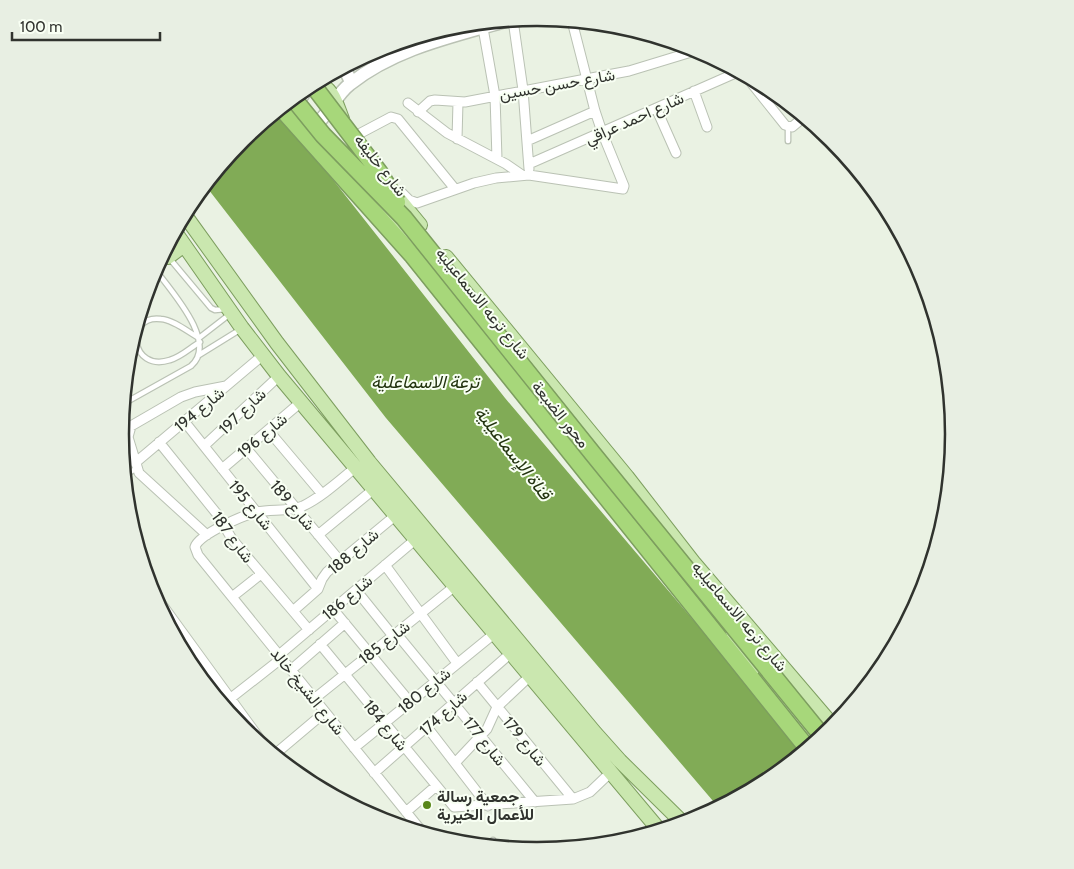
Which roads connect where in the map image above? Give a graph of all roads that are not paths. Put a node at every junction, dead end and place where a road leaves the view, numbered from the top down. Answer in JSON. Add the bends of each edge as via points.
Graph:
{"nodes":[{"id":1,"x":514,"y":27,"type":"edge"},
{"id":2,"x":574,"y":28,"type":"edge"},
{"id":3,"x":483,"y":30,"type":"edge"},
{"id":4,"x":466,"y":33,"type":"edge"},
{"id":5,"x":685,"y":54,"type":"edge"},
{"id":6,"x":347,"y":73,"type":"edge"},
{"id":7,"x":731,"y":75,"type":"edge"},
{"id":8,"x":586,"y":79,"type":"junction"},
{"id":9,"x":351,"y":82,"type":"junction"},
{"id":10,"x":325,"y":86,"type":"edge"},
{"id":11,"x":523,"y":90,"type":"junction"},
{"id":12,"x":316,"y":91,"type":"edge"},
{"id":13,"x":694,"y":91,"type":"junction"},
{"id":14,"x":759,"y":92,"type":"edge"},
{"id":15,"x":495,"y":96,"type":"junction"},
{"id":16,"x":335,"y":100,"type":"junction"},
{"id":17,"x":458,"y":102,"type":"junction"},
{"id":18,"x":408,"y":103,"type":"dead end"},
{"id":19,"x":293,"y":107,"type":"edge"},
{"id":20,"x":294,"y":107,"type":"edge"},
{"id":21,"x":294,"y":107,"type":"edge"},
{"id":22,"x":656,"y":108,"type":"junction"},
{"id":23,"x":595,"y":111,"type":"junction"},
{"id":24,"x":418,"y":112,"type":"junction"},
{"id":25,"x":798,"y":122,"type":"edge"},
{"id":26,"x":313,"y":127,"type":"junction"},
{"id":27,"x":707,"y":127,"type":"dead end"},
{"id":28,"x":788,"y":127,"type":"junction"},
{"id":29,"x":602,"y":132,"type":"junction"},
{"id":30,"x":356,"y":136,"type":"junction"},
{"id":31,"x":457,"y":139,"type":"junction"},
{"id":32,"x":527,"y":141,"type":"junction"},
{"id":33,"x":788,"y":141,"type":"dead end"},
{"id":34,"x":676,"y":153,"type":"dead end"},
{"id":35,"x":497,"y":159,"type":"junction"},
{"id":36,"x":529,"y":164,"type":"junction"},
{"id":37,"x":526,"y":175,"type":"junction"},
{"id":38,"x":454,"y":189,"type":"junction"},
{"id":39,"x":404,"y":218,"type":"junction"},
{"id":40,"x":189,"y":221,"type":"edge"},
{"id":41,"x":179,"y":238,"type":"edge"},
{"id":42,"x":184,"y":245,"type":"junction"},
{"id":43,"x":172,"y":252,"type":"edge"},
{"id":44,"x":169,"y":258,"type":"edge"},
{"id":45,"x":161,"y":277,"type":"edge"},
{"id":46,"x":230,"y":311,"type":"junction"},
{"id":47,"x":145,"y":323,"type":"edge"},
{"id":48,"x":242,"y":328,"type":"junction"},
{"id":49,"x":199,"y":340,"type":"junction"},
{"id":50,"x":138,"y":350,"type":"edge"},
{"id":51,"x":199,"y":355,"type":"junction"},
{"id":52,"x":263,"y":355,"type":"junction"},
{"id":53,"x":279,"y":376,"type":"junction"},
{"id":54,"x":226,"y":386,"type":"junction"},
{"id":55,"x":131,"y":399,"type":"edge"},
{"id":56,"x":301,"y":402,"type":"junction"},
{"id":57,"x":184,"y":421,"type":"junction"},
{"id":58,"x":268,"y":430,"type":"junction"},
{"id":59,"x":129,"y":434,"type":"edge"},
{"id":60,"x":129,"y":442,"type":"edge"},
{"id":61,"x":159,"y":442,"type":"junction"},
{"id":62,"x":204,"y":446,"type":"junction"},
{"id":63,"x":246,"y":448,"type":"junction"},
{"id":64,"x":136,"y":467,"type":"junction"},
{"id":65,"x":356,"y":467,"type":"junction"},
{"id":66,"x":222,"y":469,"type":"junction"},
{"id":67,"x":131,"y":471,"type":"edge"},
{"id":68,"x":374,"y":489,"type":"junction"},
{"id":69,"x":322,"y":494,"type":"junction"},
{"id":70,"x":296,"y":508,"type":"junction"},
{"id":71,"x":257,"y":512,"type":"junction"},
{"id":72,"x":396,"y":515,"type":"junction"},
{"id":73,"x":223,"y":526,"type":"junction"},
{"id":74,"x":207,"y":535,"type":"junction"},
{"id":75,"x":318,"y":535,"type":"junction"},
{"id":76,"x":416,"y":539,"type":"junction"},
{"id":77,"x":340,"y":561,"type":"junction"},
{"id":78,"x":385,"y":565,"type":"junction"},
{"id":79,"x":261,"y":574,"type":"junction"},
{"id":80,"x":455,"y":586,"type":"junction"},
{"id":81,"x":318,"y":589,"type":"junction"},
{"id":82,"x":356,"y":590,"type":"junction"},
{"id":83,"x":232,"y":597,"type":"junction"},
{"id":84,"x":333,"y":609,"type":"junction"},
{"id":85,"x":292,"y":611,"type":"junction"},
{"id":86,"x":421,"y":613,"type":"junction"},
{"id":87,"x":173,"y":620,"type":"edge"},
{"id":88,"x":345,"y":623,"type":"junction"},
{"id":89,"x":732,"y":629,"type":"junction"},
{"id":90,"x":309,"y":630,"type":"junction"},
{"id":91,"x":495,"y":633,"type":"junction"},
{"id":92,"x":394,"y":634,"type":"junction"},
{"id":93,"x":320,"y":644,"type":"junction"},
{"id":94,"x":511,"y":653,"type":"junction"},
{"id":95,"x":370,"y":654,"type":"junction"},
{"id":96,"x":280,"y":657,"type":"junction"},
{"id":97,"x":458,"y":663,"type":"junction"},
{"id":98,"x":291,"y":670,"type":"junction"},
{"id":99,"x":344,"y":674,"type":"junction"},
{"id":100,"x":530,"y":676,"type":"junction"},
{"id":101,"x":436,"y":680,"type":"junction"},
{"id":102,"x":477,"y":682,"type":"junction"},
{"id":103,"x":231,"y":698,"type":"junction"},
{"id":104,"x":314,"y":698,"type":"junction"},
{"id":105,"x":227,"y":701,"type":"edge"},
{"id":106,"x":410,"y":702,"type":"junction"},
{"id":107,"x":454,"y":702,"type":"junction"},
{"id":108,"x":498,"y":707,"type":"junction"},
{"id":109,"x":325,"y":712,"type":"junction"},
{"id":110,"x":828,"y":720,"type":"edge"},
{"id":111,"x":384,"y":723,"type":"junction"},
{"id":112,"x":251,"y":726,"type":"edge"},
{"id":113,"x":427,"y":727,"type":"junction"},
{"id":114,"x":821,"y":728,"type":"edge"},
{"id":115,"x":818,"y":730,"type":"edge"},
{"id":116,"x":481,"y":736,"type":"junction"},
{"id":117,"x":809,"y":738,"type":"edge"},
{"id":118,"x":803,"y":743,"type":"edge"},
{"id":119,"x":404,"y":747,"type":"junction"},
{"id":120,"x":354,"y":748,"type":"junction"},
{"id":121,"x":279,"y":751,"type":"edge"},
{"id":122,"x":455,"y":763,"type":"junction"},
{"id":123,"x":611,"y":772,"type":"junction"},
{"id":124,"x":374,"y":773,"type":"junction"},
{"id":125,"x":436,"y":786,"type":"junction"},
{"id":126,"x":573,"y":800,"type":"junction"},
{"id":127,"x":535,"y":802,"type":"junction"},
{"id":128,"x":488,"y":806,"type":"junction"},
{"id":129,"x":406,"y":812,"type":"junction"},
{"id":130,"x":677,"y":818,"type":"edge"},
{"id":131,"x":416,"y":824,"type":"edge"},
{"id":132,"x":655,"y":825,"type":"edge"}],
"edges":[{"from":1,"to":11,"type":"street"},
{"from":2,"to":8,"type":"street"},
{"from":3,"to":15,"type":"street"},
{"from":4,"to":9,"type":"street","via":[[406,52]]},
{"from":5,"to":8,"type":"street","name":"شارع حسن حسين","via":[[629,71]]},
{"from":6,"to":9,"type":"street"},
{"from":7,"to":13,"type":"street","name":"شارع احمد عراقي"},
{"from":8,"to":11,"type":"street","name":"شارع حسن حسين"},
{"from":8,"to":23,"type":"street"},
{"from":9,"to":16,"type":"street"},
{"from":10,"to":16,"type":"main road","name":"شارع ترعه الاسماعيليه"},
{"from":11,"to":15,"type":"street","name":"شارع حسن حسين"},
{"from":11,"to":32,"type":"street"},
{"from":12,"to":39,"type":"highway","bridge":true,"via":[[379,172]]},
{"from":13,"to":22,"type":"street","name":"شارع احمد عراقي"},
{"from":13,"to":27,"type":"street"},
{"from":14,"to":28,"type":"street"},
{"from":15,"to":17,"type":"street","name":"شارع حسن حسين"},
{"from":15,"to":35,"type":"street"},
{"from":16,"to":26,"type":"street","via":[[324,118]]},
{"from":16,"to":30,"type":"street","name":"شارع خليفه"},
{"from":16,"to":110,"type":"main road","name":"شارع ترعه الاسماعيليه","via":[[349,135],[359,150],[693,562]]},
{"from":17,"to":24,"type":"street","name":"شارع حسن حسين","via":[[434,100]]},
{"from":17,"to":31,"type":"street"},
{"from":18,"to":24,"type":"street"},
{"from":19,"to":118,"type":"highway","name":"محور الضبعة"},
{"from":20,"to":26,"type":"main road","name":"شارع ترعه الاسماعيليه"},
{"from":21,"to":39,"type":"highway","name":"محور الضبعة","bridge":true},
{"from":22,"to":29,"type":"street","name":"شارع احمد عراقي"},
{"from":22,"to":34,"type":"street"},
{"from":23,"to":29,"type":"street"},
{"from":23,"to":32,"type":"street"},
{"from":24,"to":31,"type":"street"},
{"from":25,"to":28,"type":"street"},
{"from":26,"to":89,"type":"main road","name":"شارع ترعه الاسماعيليه"},
{"from":28,"to":33,"type":"lane"},
{"from":29,"to":36,"type":"street","name":"شارع احمد عراقي"},
{"from":29,"to":37,"type":"street","via":[[623,189]]},
{"from":30,"to":38,"type":"street","name":"شارع خليفه","via":[[409,200],[421,202]]},
{"from":30,"to":38,"type":"street","via":[[391,117],[398,119]]},
{"from":31,"to":35,"type":"street"},
{"from":32,"to":36,"type":"street"},
{"from":35,"to":37,"type":"street"},
{"from":36,"to":37,"type":"street"},
{"from":37,"to":38,"type":"street","name":"شارع خليفه","via":[[496,178]]},
{"from":39,"to":115,"type":"highway","name":"محور الضبعة","bridge":true},
{"from":40,"to":130,"type":"main road","via":[[368,462],[595,733]]},
{"from":41,"to":42,"type":"main road"},
{"from":42,"to":43,"type":"main road"},
{"from":42,"to":46,"type":"main road"},
{"from":44,"to":46,"type":"lane","via":[[211,308]]},
{"from":45,"to":49,"type":"lane","via":[[188,316]]},
{"from":46,"to":48,"type":"main road"},
{"from":46,"to":49,"type":"lane"},
{"from":47,"to":49,"type":"lane","via":[[160,318],[170,321]]},
{"from":48,"to":51,"type":"lane"},
{"from":48,"to":52,"type":"main road"},
{"from":49,"to":50,"type":"lane","via":[[178,356],[162,362],[146,358]]},
{"from":49,"to":51,"type":"lane"},
{"from":51,"to":55,"type":"lane","via":[[191,366]]},
{"from":52,"to":53,"type":"main road"},
{"from":52,"to":54,"type":"street","name":"شارع 194"},
{"from":53,"to":56,"type":"main road"},
{"from":53,"to":62,"type":"street","name":"شارع 197"},
{"from":54,"to":57,"type":"street","name":"شارع 194"},
{"from":54,"to":59,"type":"street","via":[[181,397],[132,426]]},
{"from":56,"to":58,"type":"street","name":"شارع 196"},
{"from":56,"to":65,"type":"main road"},
{"from":57,"to":61,"type":"street","name":"شارع 194"},
{"from":57,"to":62,"type":"street","name":"شارع 195"},
{"from":58,"to":63,"type":"street","name":"شارع 196"},
{"from":58,"to":69,"type":"street"},
{"from":60,"to":64,"type":"street"},
{"from":61,"to":64,"type":"street","name":"شارع 194"},
{"from":61,"to":73,"type":"street","name":"شارع 187"},
{"from":62,"to":66,"type":"street","name":"شارع 195"},
{"from":63,"to":66,"type":"street","name":"شارع 196"},
{"from":63,"to":70,"type":"street","name":"شارع 189"},
{"from":64,"to":67,"type":"lane"},
{"from":64,"to":74,"type":"street"},
{"from":65,"to":68,"type":"main road"},
{"from":65,"to":69,"type":"street"},
{"from":66,"to":71,"type":"street","name":"شارع 195"},
{"from":68,"to":72,"type":"main road"},
{"from":68,"to":75,"type":"street"},
{"from":69,"to":70,"type":"street"},
{"from":70,"to":71,"type":"street"},
{"from":70,"to":75,"type":"street","name":"شارع 189"},
{"from":71,"to":73,"type":"street"},
{"from":71,"to":81,"type":"street","name":"شارع 195"},
{"from":72,"to":76,"type":"main road"},
{"from":72,"to":77,"type":"street","name":"شارع 188"},
{"from":73,"to":74,"type":"street"},
{"from":73,"to":79,"type":"street","name":"شارع 187"},
{"from":74,"to":83,"type":"street","name":"شارع الشيخ خالد","via":[[196,543],[198,555]]},
{"from":75,"to":77,"type":"street","name":"شارع 189"},
{"from":76,"to":78,"type":"street","name":"شارع 186"},
{"from":76,"to":80,"type":"main road"},
{"from":77,"to":81,"type":"street","name":"شارع 188","via":[[324,575]]},
{"from":78,"to":82,"type":"street","name":"شارع 186"},
{"from":78,"to":86,"type":"street"},
{"from":79,"to":83,"type":"street"},
{"from":79,"to":85,"type":"street","name":"شارع 187"},
{"from":80,"to":86,"type":"street","name":"شارع 185"},
{"from":80,"to":91,"type":"main road"},
{"from":81,"to":85,"type":"street","name":"شارع 188"},
{"from":82,"to":84,"type":"street","name":"شارع 186"},
{"from":82,"to":92,"type":"street","name":"شارع 177"},
{"from":83,"to":96,"type":"street","name":"شارع الشيخ خالد"},
{"from":84,"to":88,"type":"street"},
{"from":84,"to":90,"type":"street","name":"شارع 186"},
{"from":85,"to":90,"type":"street","name":"شارع 187"},
{"from":86,"to":92,"type":"street","name":"شارع 185"},
{"from":86,"to":97,"type":"street"},
{"from":87,"to":103,"type":"street"},
{"from":88,"to":93,"type":"street"},
{"from":88,"to":95,"type":"street"},
{"from":89,"to":114,"type":"main road","name":"شارع ترعه الاسماعيليه"},
{"from":89,"to":117,"type":"main road","via":[[743,656]]},
{"from":90,"to":96,"type":"street","name":"شارع 186"},
{"from":91,"to":94,"type":"main road"},
{"from":91,"to":97,"type":"street","name":"شارع 180"},
{"from":92,"to":95,"type":"street","name":"شارع 185"},
{"from":92,"to":101,"type":"street","name":"شارع 177"},
{"from":93,"to":98,"type":"street"},
{"from":93,"to":99,"type":"street","name":"شارع 184"},
{"from":94,"to":100,"type":"main road"},
{"from":94,"to":102,"type":"street","name":"شارع 174"},
{"from":95,"to":99,"type":"street","name":"شارع 185"},
{"from":95,"to":106,"type":"street"},
{"from":96,"to":98,"type":"street","name":"شارع الشيخ خالد"},
{"from":96,"to":103,"type":"street","name":"شارع 186"},
{"from":97,"to":101,"type":"street","name":"شارع 180"},
{"from":98,"to":104,"type":"street","name":"شارع الشيخ خالد"},
{"from":99,"to":104,"type":"street","name":"شارع 185"},
{"from":99,"to":111,"type":"street","name":"شارع 184"},
{"from":100,"to":108,"type":"street"},
{"from":100,"to":123,"type":"main road"},
{"from":101,"to":106,"type":"street","name":"شارع 180"},
{"from":101,"to":107,"type":"street","name":"شارع 177"},
{"from":102,"to":107,"type":"street","name":"شارع 174"},
{"from":102,"to":108,"type":"street","name":"شارع 179"},
{"from":103,"to":105,"type":"street","name":"شارع 186"},
{"from":103,"to":112,"type":"street"},
{"from":104,"to":109,"type":"street","name":"شارع الشيخ خالد"},
{"from":106,"to":111,"type":"street","name":"شارع 180"},
{"from":107,"to":113,"type":"street","name":"شارع 174"},
{"from":107,"to":116,"type":"street","name":"شارع 177"},
{"from":108,"to":116,"type":"street"},
{"from":108,"to":126,"type":"street","name":"شارع 179"},
{"from":109,"to":120,"type":"street","name":"شارع الشيخ خالد"},
{"from":109,"to":121,"type":"street"},
{"from":111,"to":119,"type":"street","name":"شارع 184"},
{"from":111,"to":120,"type":"street","name":"شارع 180"},
{"from":113,"to":119,"type":"street","name":"شارع 174"},
{"from":113,"to":122,"type":"street"},
{"from":116,"to":122,"type":"street"},
{"from":116,"to":127,"type":"street","name":"شارع 177"},
{"from":119,"to":124,"type":"street","name":"شارع 174"},
{"from":119,"to":125,"type":"street","name":"شارع 184"},
{"from":120,"to":124,"type":"street","name":"شارع الشيخ خالد"},
{"from":122,"to":128,"type":"street"},
{"from":123,"to":126,"type":"street","via":[[590,792]]},
{"from":123,"to":132,"type":"main road"},
{"from":124,"to":129,"type":"street","name":"شارع الشيخ خالد"},
{"from":125,"to":128,"type":"street","name":"شارع 184","via":[[452,805],[459,808]]},
{"from":125,"to":129,"type":"street"},
{"from":126,"to":127,"type":"street"},
{"from":127,"to":128,"type":"street"},
{"from":129,"to":131,"type":"street","name":"شارع الشيخ خالد"}]}
